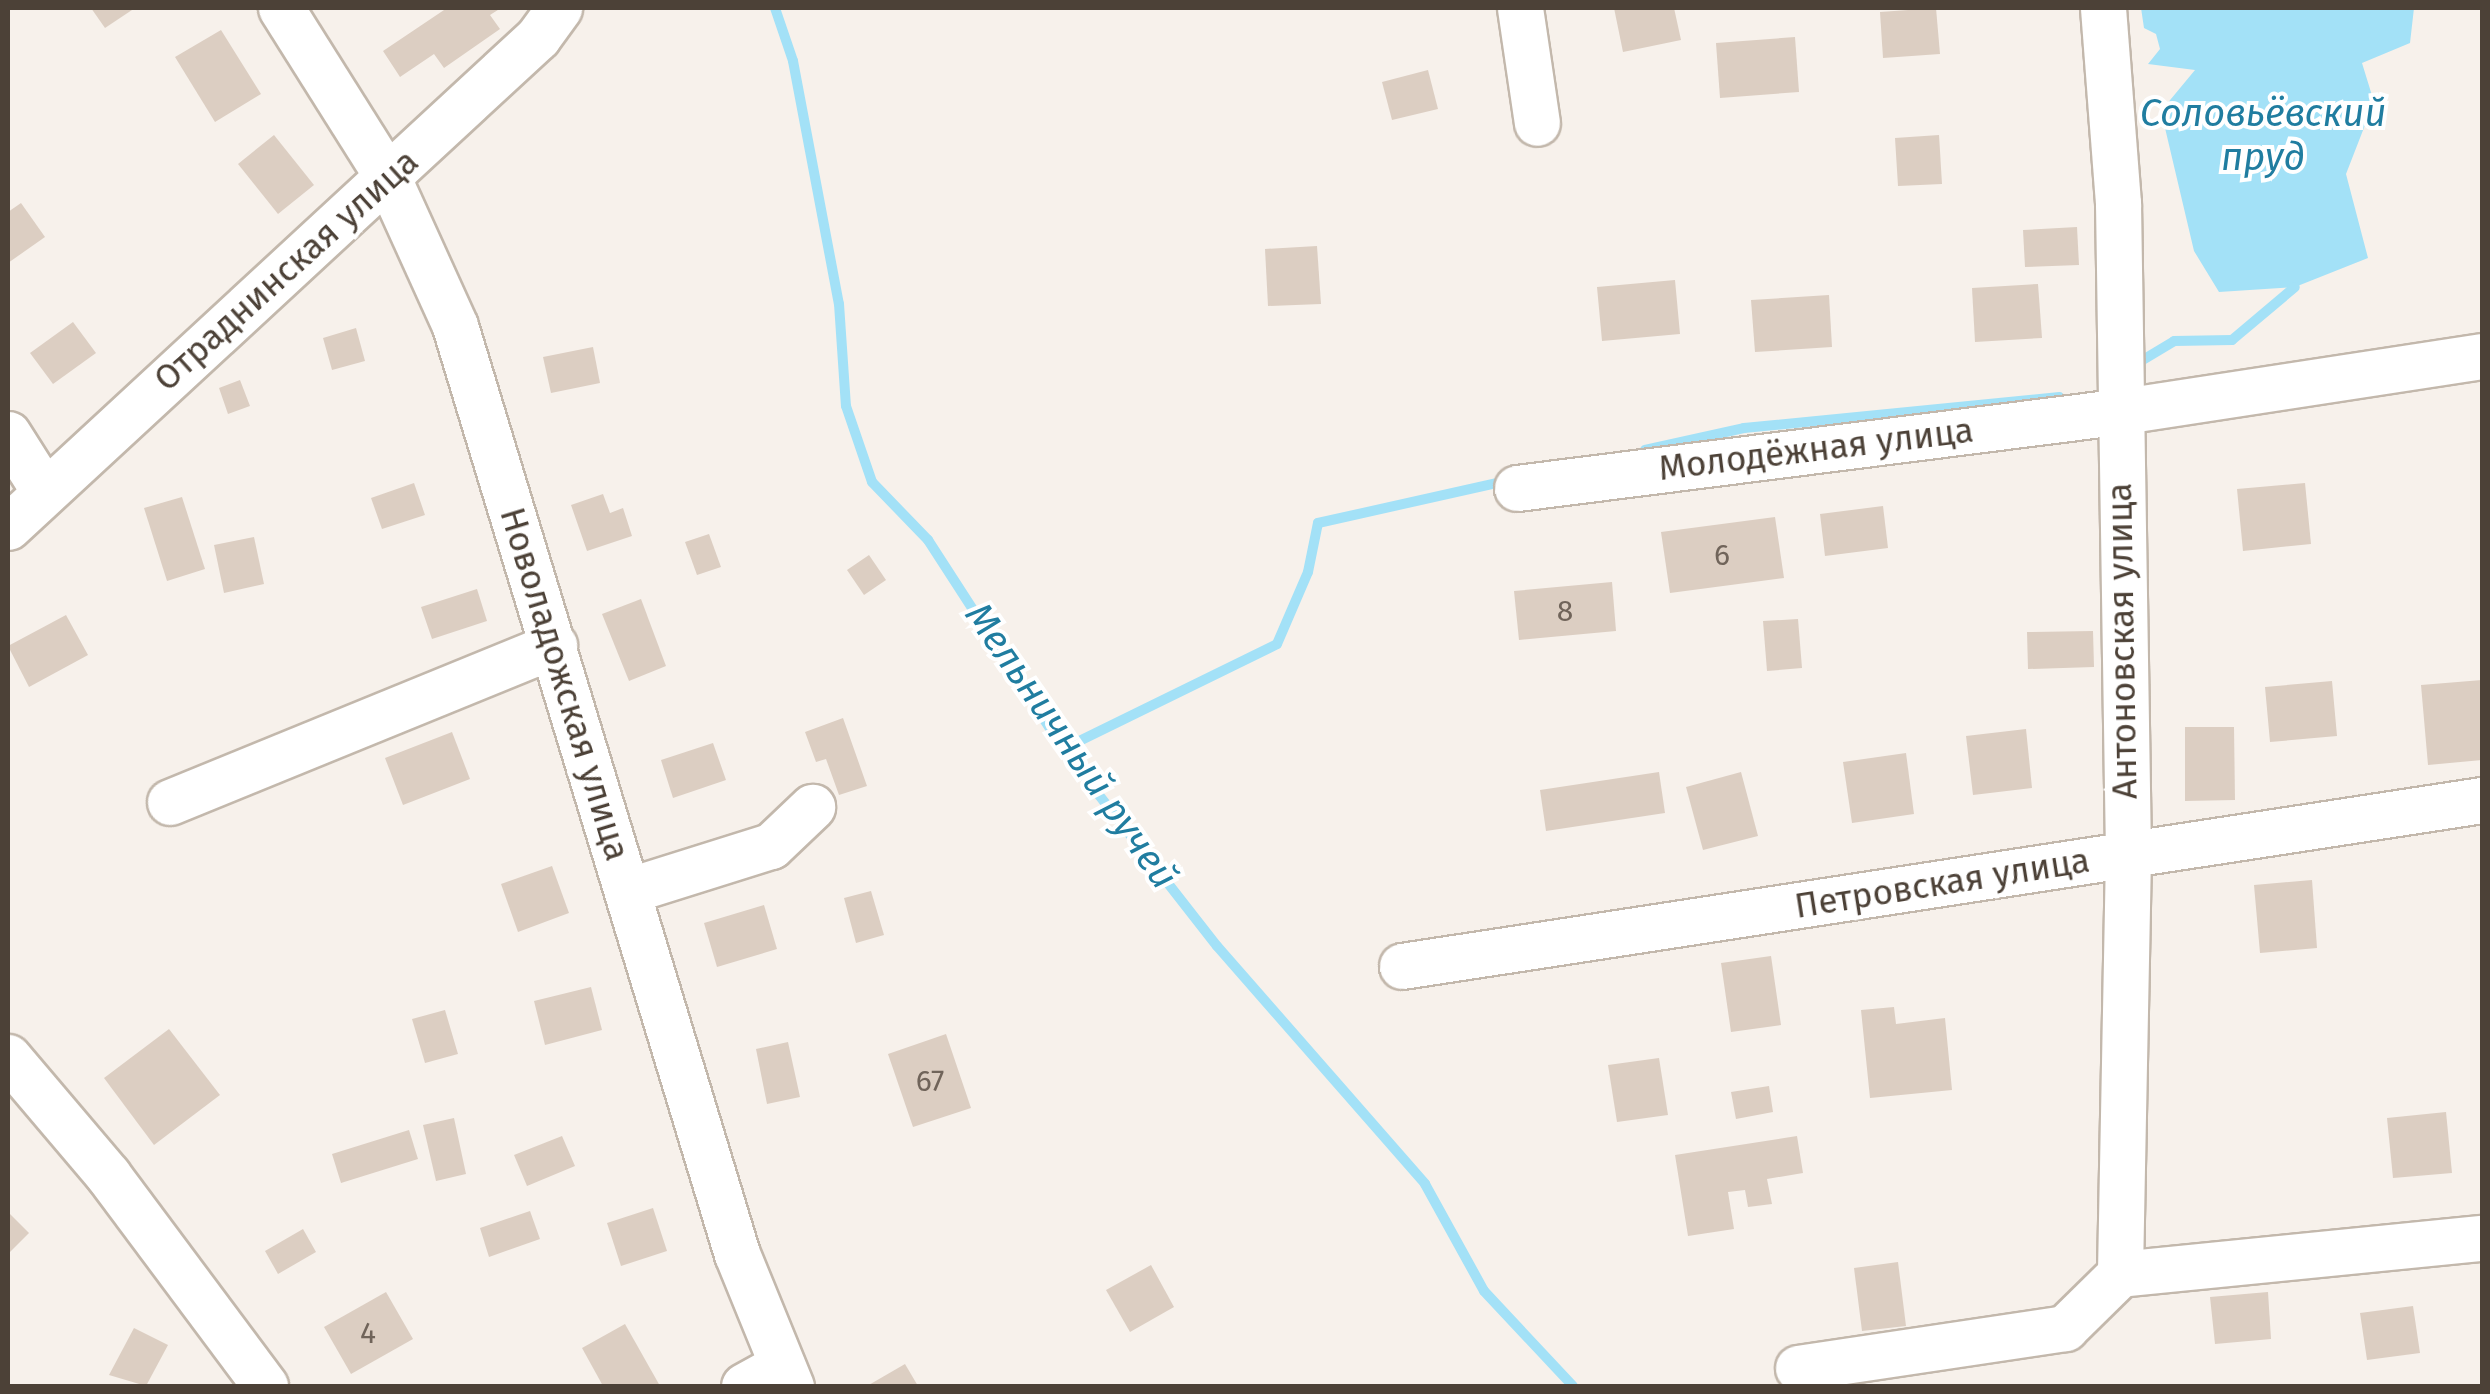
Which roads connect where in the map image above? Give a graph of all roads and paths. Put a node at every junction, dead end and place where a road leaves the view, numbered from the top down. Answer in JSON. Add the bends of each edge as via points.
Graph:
{"nodes":[{"id":1,"x":282,"y":8,"type":"edge"},
{"id":2,"x":558,"y":8,"type":"edge"},
{"id":3,"x":1520,"y":8,"type":"edge"},
{"id":4,"x":2103,"y":8,"type":"edge"},
{"id":5,"x":1538,"y":123,"type":"dead end"},
{"id":6,"x":388,"y":178,"type":"junction"},
{"id":7,"x":2482,"y":356,"type":"edge"},
{"id":8,"x":2116,"y":412,"type":"junction"},
{"id":9,"x":8,"y":434,"type":"edge"},
{"id":10,"x":1517,"y":488,"type":"dead end"},
{"id":11,"x":44,"y":490,"type":"junction"},
{"id":12,"x":8,"y":528,"type":"edge"},
{"id":13,"x":554,"y":646,"type":"junction"},
{"id":14,"x":2482,"y":800,"type":"edge"},
{"id":15,"x":170,"y":802,"type":"dead end"},
{"id":16,"x":812,"y":806,"type":"dead end"},
{"id":17,"x":2128,"y":855,"type":"junction"},
{"id":18,"x":627,"y":891,"type":"junction"},
{"id":19,"x":1402,"y":966,"type":"dead end"},
{"id":20,"x":8,"y":1057,"type":"edge"},
{"id":21,"x":2482,"y":1238,"type":"edge"},
{"id":22,"x":2120,"y":1274,"type":"junction"},
{"id":23,"x":1798,"y":1368,"type":"dead end"},
{"id":24,"x":772,"y":1379,"type":"edge"},
{"id":25,"x":265,"y":1386,"type":"edge"}],
"edges":[{"from":1,"to":6,"type":"street","name":"Новоладожская улица"},
{"from":2,"to":6,"type":"street","name":"Отраднинская улица","via":[[538,36]]},
{"from":3,"to":5,"type":"street"},
{"from":4,"to":8,"type":"street","name":"Антоновская улица","via":[[2118,203]]},
{"from":6,"to":11,"type":"street","name":"Отраднинская улица"},
{"from":6,"to":13,"type":"street","name":"Новоладожская улица","via":[[455,326]]},
{"from":7,"to":8,"type":"street","name":"Молодёжная улица"},
{"from":8,"to":10,"type":"street","name":"Молодёжная улица"},
{"from":8,"to":17,"type":"street","name":"Антоновская улица"},
{"from":9,"to":11,"type":"street"},
{"from":11,"to":12,"type":"street","name":"Отраднинская улица"},
{"from":13,"to":15,"type":"street"},
{"from":13,"to":18,"type":"street","name":"Новоладожская улица"},
{"from":14,"to":17,"type":"street","name":"Петровская улица"},
{"from":16,"to":18,"type":"street","via":[[771,846]]},
{"from":17,"to":19,"type":"street","name":"Петровская улица"},
{"from":17,"to":22,"type":"street","name":"Антоновская улица"},
{"from":18,"to":24,"type":"street","name":"Новоладожская улица"},
{"from":20,"to":25,"type":"street","via":[[108,1175]]},
{"from":21,"to":22,"type":"street"},
{"from":22,"to":23,"type":"street","via":[[2065,1328]]}]}
